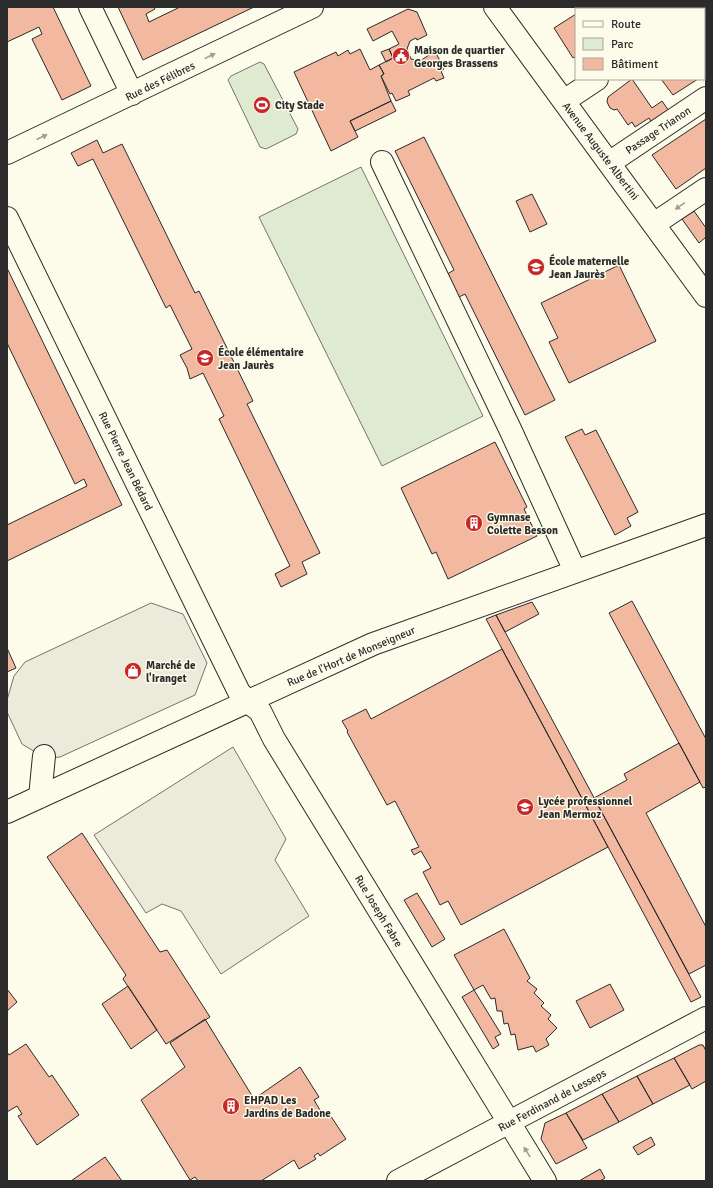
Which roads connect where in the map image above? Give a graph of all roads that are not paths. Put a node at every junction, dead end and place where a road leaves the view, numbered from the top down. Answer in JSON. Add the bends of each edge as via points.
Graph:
{"nodes":[{"id":1,"x":90,"y":7,"type":"edge"},
{"id":2,"x":312,"y":7,"type":"edge"},
{"id":3,"x":495,"y":7,"type":"edge"},
{"id":4,"x":596,"y":80,"type":"edge"},
{"id":5,"x":132,"y":94,"type":"junction"},
{"id":6,"x":706,"y":98,"type":"edge"},
{"id":7,"x":564,"y":101,"type":"junction"},
{"id":8,"x":7,"y":153,"type":"edge"},
{"id":9,"x":382,"y":162,"type":"dead end"},
{"id":10,"x":609,"y":163,"type":"junction"},
{"id":11,"x":706,"y":189,"type":"edge"},
{"id":12,"x":7,"y":218,"type":"edge"},
{"id":13,"x":654,"y":224,"type":"junction"},
{"id":14,"x":706,"y":296,"type":"edge"},
{"id":15,"x":706,"y":525,"type":"edge"},
{"id":16,"x":575,"y":571,"type":"junction"},
{"id":17,"x":248,"y":702,"type":"junction"},
{"id":18,"x":44,"y":756,"type":"dead end"},
{"id":19,"x":40,"y":797,"type":"junction"},
{"id":20,"x":7,"y":812,"type":"edge"},
{"id":21,"x":706,"y":1018,"type":"edge"},
{"id":22,"x":509,"y":1122,"type":"junction"},
{"id":23,"x":398,"y":1181,"type":"edge"},
{"id":24,"x":545,"y":1181,"type":"edge"}],
"edges":[{"from":1,"to":5,"type":"street"},
{"from":5,"to":2,"type":"street","name":"Rue des Félibres","one_way":true},
{"from":3,"to":7,"type":"street","name":"Avenue Auguste Albertini"},
{"from":4,"to":7,"type":"street"},
{"from":8,"to":5,"type":"street","name":"Rue des Félibres","one_way":true},
{"from":6,"to":10,"type":"street","name":"Passage Trianon"},
{"from":7,"to":10,"type":"street","name":"Avenue Auguste Albertini"},
{"from":9,"to":16,"type":"street"},
{"from":10,"to":13,"type":"street","name":"Avenue Auguste Albertini"},
{"from":11,"to":13,"type":"street","one_way":true},
{"from":12,"to":17,"type":"street","name":"Rue Pierre Jean Bédard","via":[[239,692]]},
{"from":13,"to":14,"type":"street","name":"Avenue Auguste Albertini"},
{"from":15,"to":16,"type":"street","name":"Rue de l'Hort de Monseigneur"},
{"from":16,"to":17,"type":"street","name":"Rue de l'Hort de Monseigneur","via":[[373,644]]},
{"from":17,"to":19,"type":"street","name":"Rue de l'Hort de Monseigneur"},
{"from":17,"to":22,"type":"street","name":"Rue Joseph Fabre","via":[[260,711]]},
{"from":18,"to":19,"type":"street"},
{"from":19,"to":20,"type":"street","name":"Rue de l'Hort de Monseigneur"},
{"from":21,"to":22,"type":"street","name":"Rue Ferdinand de Lesseps"},
{"from":22,"to":23,"type":"street","name":"Rue Ferdinand de Lesseps"},
{"from":24,"to":22,"type":"street","name":"Rue Joseph Fabre","one_way":true}]}
